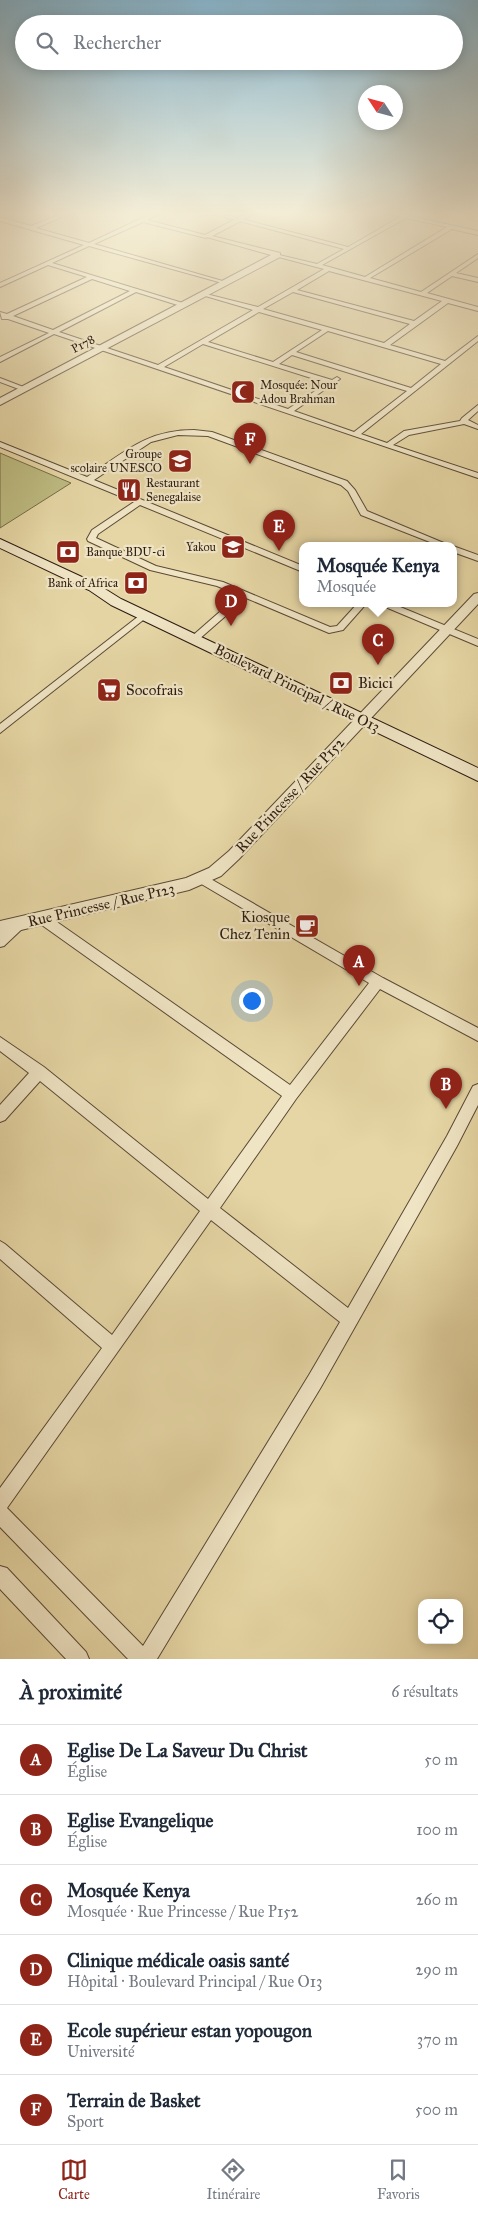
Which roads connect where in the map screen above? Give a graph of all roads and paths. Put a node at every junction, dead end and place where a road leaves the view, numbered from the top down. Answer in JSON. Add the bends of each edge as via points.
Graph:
{"nodes":[{"id":1,"x":64,"y":289,"type":"edge"},
{"id":2,"x":212,"y":289,"type":"edge"},
{"id":3,"x":405,"y":289,"type":"edge"},
{"id":4,"x":429,"y":289,"type":"edge"},
{"id":5,"x":136,"y":290,"type":"joint"},
{"id":6,"x":292,"y":290,"type":"joint"},
{"id":7,"x":204,"y":294,"type":"junction"},
{"id":8,"x":422,"y":294,"type":"junction"},
{"id":9,"x":446,"y":301,"type":"junction"},
{"id":10,"x":184,"y":305,"type":"junction"},
{"id":11,"x":478,"y":309,"type":"edge"},
{"id":12,"x":258,"y":310,"type":"junction"},
{"id":13,"x":0,"y":314,"type":"edge"},
{"id":14,"x":8,"y":316,"type":"junction"},
{"id":15,"x":0,"y":320,"type":"edge"},
{"id":16,"x":414,"y":323,"type":"junction"},
{"id":17,"x":327,"y":329,"type":"junction"},
{"id":18,"x":55,"y":333,"type":"junction"},
{"id":19,"x":478,"y":338,"type":"edge"},
{"id":20,"x":203,"y":342,"type":"junction"},
{"id":21,"x":384,"y":346,"type":"junction"},
{"id":22,"x":102,"y":348,"type":"junction"},
{"id":23,"x":291,"y":353,"type":"junction"},
{"id":24,"x":0,"y":360,"type":"edge"},
{"id":25,"x":446,"y":363,"type":"junction"},
{"id":26,"x":274,"y":364,"type":"junction"},
{"id":27,"x":158,"y":368,"type":"junction"},
{"id":28,"x":348,"y":371,"type":"junction"},
{"id":29,"x":0,"y":380,"type":"edge"},
{"id":30,"x":332,"y":382,"type":"junction"},
{"id":31,"x":24,"y":389,"type":"junction"},
{"id":32,"x":411,"y":390,"type":"junction"},
{"id":33,"x":0,"y":402,"type":"edge"},
{"id":34,"x":478,"y":407,"type":"edge"},
{"id":35,"x":288,"y":412,"type":"junction"},
{"id":36,"x":464,"y":422,"type":"junction"},
{"id":37,"x":478,"y":427,"type":"edge"},
{"id":38,"x":356,"y":434,"type":"junction"},
{"id":39,"x":0,"y":444,"type":"edge"},
{"id":40,"x":388,"y":445,"type":"junction"},
{"id":41,"x":478,"y":476,"type":"edge"},
{"id":42,"x":87,"y":481,"type":"junction"},
{"id":43,"x":139,"y":502,"type":"junction"},
{"id":44,"x":437,"y":542,"type":"edge"},
{"id":45,"x":0,"y":543,"type":"edge"},
{"id":46,"x":457,"y":550,"type":"edge"},
{"id":47,"x":0,"y":552,"type":"edge"},
{"id":48,"x":478,"y":558,"type":"edge"},
{"id":49,"x":299,"y":567,"type":"edge"},
{"id":50,"x":245,"y":595,"type":"junction"},
{"id":51,"x":478,"y":597,"type":"edge"},
{"id":52,"x":116,"y":602,"type":"junction"},
{"id":53,"x":359,"y":607,"type":"edge"},
{"id":54,"x":393,"y":607,"type":"edge"},
{"id":55,"x":144,"y":616,"type":"junction"},
{"id":56,"x":448,"y":630,"type":"junction"},
{"id":57,"x":194,"y":638,"type":"junction"},
{"id":58,"x":478,"y":643,"type":"edge"},
{"id":59,"x":362,"y":719,"type":"junction"},
{"id":60,"x":0,"y":728,"type":"edge"},
{"id":61,"x":478,"y":775,"type":"edge"},
{"id":62,"x":202,"y":879,"type":"junction"},
{"id":63,"x":43,"y":919,"type":"junction"},
{"id":64,"x":18,"y":925,"type":"junction"},
{"id":65,"x":0,"y":928,"type":"edge"},
{"id":66,"x":0,"y":942,"type":"edge"},
{"id":67,"x":378,"y":982,"type":"junction"},
{"id":68,"x":478,"y":1035,"type":"edge"},
{"id":69,"x":0,"y":1043,"type":"edge"},
{"id":70,"x":39,"y":1072,"type":"junction"},
{"id":71,"x":478,"y":1092,"type":"edge"},
{"id":72,"x":291,"y":1094,"type":"junction"},
{"id":73,"x":0,"y":1115,"type":"edge"},
{"id":74,"x":209,"y":1209,"type":"junction"},
{"id":75,"x":0,"y":1249,"type":"edge"},
{"id":76,"x":350,"y":1320,"type":"junction"},
{"id":77,"x":113,"y":1348,"type":"junction"},
{"id":78,"x":0,"y":1503,"type":"edge"},
{"id":79,"x":0,"y":1514,"type":"edge"},
{"id":80,"x":0,"y":1575,"type":"edge"},
{"id":81,"x":78,"y":1659,"type":"edge"},
{"id":82,"x":144,"y":1659,"type":"edge"}],
"edges":[{"from":1,"to":14,"type":"street"},
{"from":2,"to":7,"type":"street","name":"P178"},
{"from":3,"to":8,"type":"street"},
{"from":4,"to":8,"type":"street"},
{"from":5,"to":10,"type":"street"},
{"from":5,"to":18,"type":"street"},
{"from":6,"to":12,"type":"street"},
{"from":6,"to":16,"type":"street"},
{"from":7,"to":10,"type":"street","name":"P178"},
{"from":7,"to":12,"type":"street"},
{"from":8,"to":9,"type":"street"},
{"from":9,"to":11,"type":"street"},
{"from":9,"to":16,"type":"street"},
{"from":10,"to":22,"type":"street","name":"P178"},
{"from":12,"to":17,"type":"street"},
{"from":12,"to":20,"type":"street"},
{"from":13,"to":14,"type":"street"},
{"from":14,"to":15,"type":"street"},
{"from":14,"to":18,"type":"street"},
{"from":16,"to":21,"type":"street"},
{"from":17,"to":21,"type":"street"},
{"from":17,"to":23,"type":"street"},
{"from":18,"to":22,"type":"street"},
{"from":18,"to":24,"type":"street"},
{"from":19,"to":25,"type":"street","via":[[468,350]]},
{"from":20,"to":26,"type":"street"},
{"from":20,"to":27,"type":"street"},
{"from":21,"to":25,"type":"street"},
{"from":22,"to":27,"type":"street"},
{"from":22,"to":31,"type":"street","name":"P178"},
{"from":23,"to":26,"type":"street"},
{"from":23,"to":28,"type":"street"},
{"from":25,"to":32,"type":"street"},
{"from":26,"to":30,"type":"street"},
{"from":27,"to":35,"type":"street"},
{"from":28,"to":30,"type":"street"},
{"from":28,"to":32,"type":"street"},
{"from":29,"to":31,"type":"street"},
{"from":30,"to":35,"type":"street"},
{"from":31,"to":33,"type":"street","name":"P178"},
{"from":32,"to":38,"type":"street"},
{"from":34,"to":36,"type":"street"},
{"from":35,"to":38,"type":"street"},
{"from":36,"to":37,"type":"street"},
{"from":36,"to":40,"type":"street","via":[[407,433]]},
{"from":38,"to":40,"type":"street"},
{"from":39,"to":42,"type":"street"},
{"from":40,"to":41,"type":"street"},
{"from":42,"to":43,"type":"street"},
{"from":42,"to":44,"type":"street","via":[[157,436],[194,432],[209,434],[344,483],[364,513]]},
{"from":43,"to":49,"type":"street"},
{"from":43,"to":50,"type":"street","via":[[95,532],[91,539],[153,568],[204,579]]},
{"from":45,"to":52,"type":"main road","name":"Boulevard Principal / Rue O13","via":[[93,587]]},
{"from":46,"to":48,"type":"street"},
{"from":47,"to":52,"type":"main road","name":"Boulevard Principal / Rue O13","via":[[84,593]]},
{"from":50,"to":53,"type":"street","via":[[329,630],[340,628]]},
{"from":50,"to":57,"type":"street"},
{"from":51,"to":56,"type":"street","name":"Rue Princesse / Rue P152"},
{"from":52,"to":55,"type":"main road","name":"Boulevard Principal / Rue O13"},
{"from":54,"to":56,"type":"street"},
{"from":55,"to":57,"type":"main road","name":"Boulevard Principal / Rue O13"},
{"from":55,"to":60,"type":"street"},
{"from":56,"to":58,"type":"street"},
{"from":56,"to":59,"type":"street","name":"Rue Princesse / Rue P152"},
{"from":57,"to":59,"type":"main road","name":"Boulevard Principal / Rue O13"},
{"from":59,"to":61,"type":"main road","name":"Boulevard Principal / Rue O13"},
{"from":59,"to":62,"type":"street","name":"Rue Princesse / Rue P152","via":[[234,855]]},
{"from":62,"to":63,"type":"street","name":"Rue Princesse / Rue P123"},
{"from":62,"to":67,"type":"street"},
{"from":63,"to":64,"type":"street","name":"Rue Princesse / Rue P123"},
{"from":63,"to":72,"type":"street"},
{"from":64,"to":65,"type":"street","name":"Rue Princesse / Rue P123"},
{"from":64,"to":66,"type":"street"},
{"from":67,"to":68,"type":"street"},
{"from":67,"to":72,"type":"street"},
{"from":69,"to":70,"type":"street"},
{"from":70,"to":73,"type":"street"},
{"from":70,"to":74,"type":"street"},
{"from":71,"to":76,"type":"street"},
{"from":72,"to":74,"type":"street"},
{"from":74,"to":76,"type":"street"},
{"from":74,"to":77,"type":"street"},
{"from":75,"to":77,"type":"street"},
{"from":76,"to":82,"type":"street"},
{"from":77,"to":78,"type":"street"},
{"from":79,"to":82,"type":"street"},
{"from":80,"to":81,"type":"street"}]}
